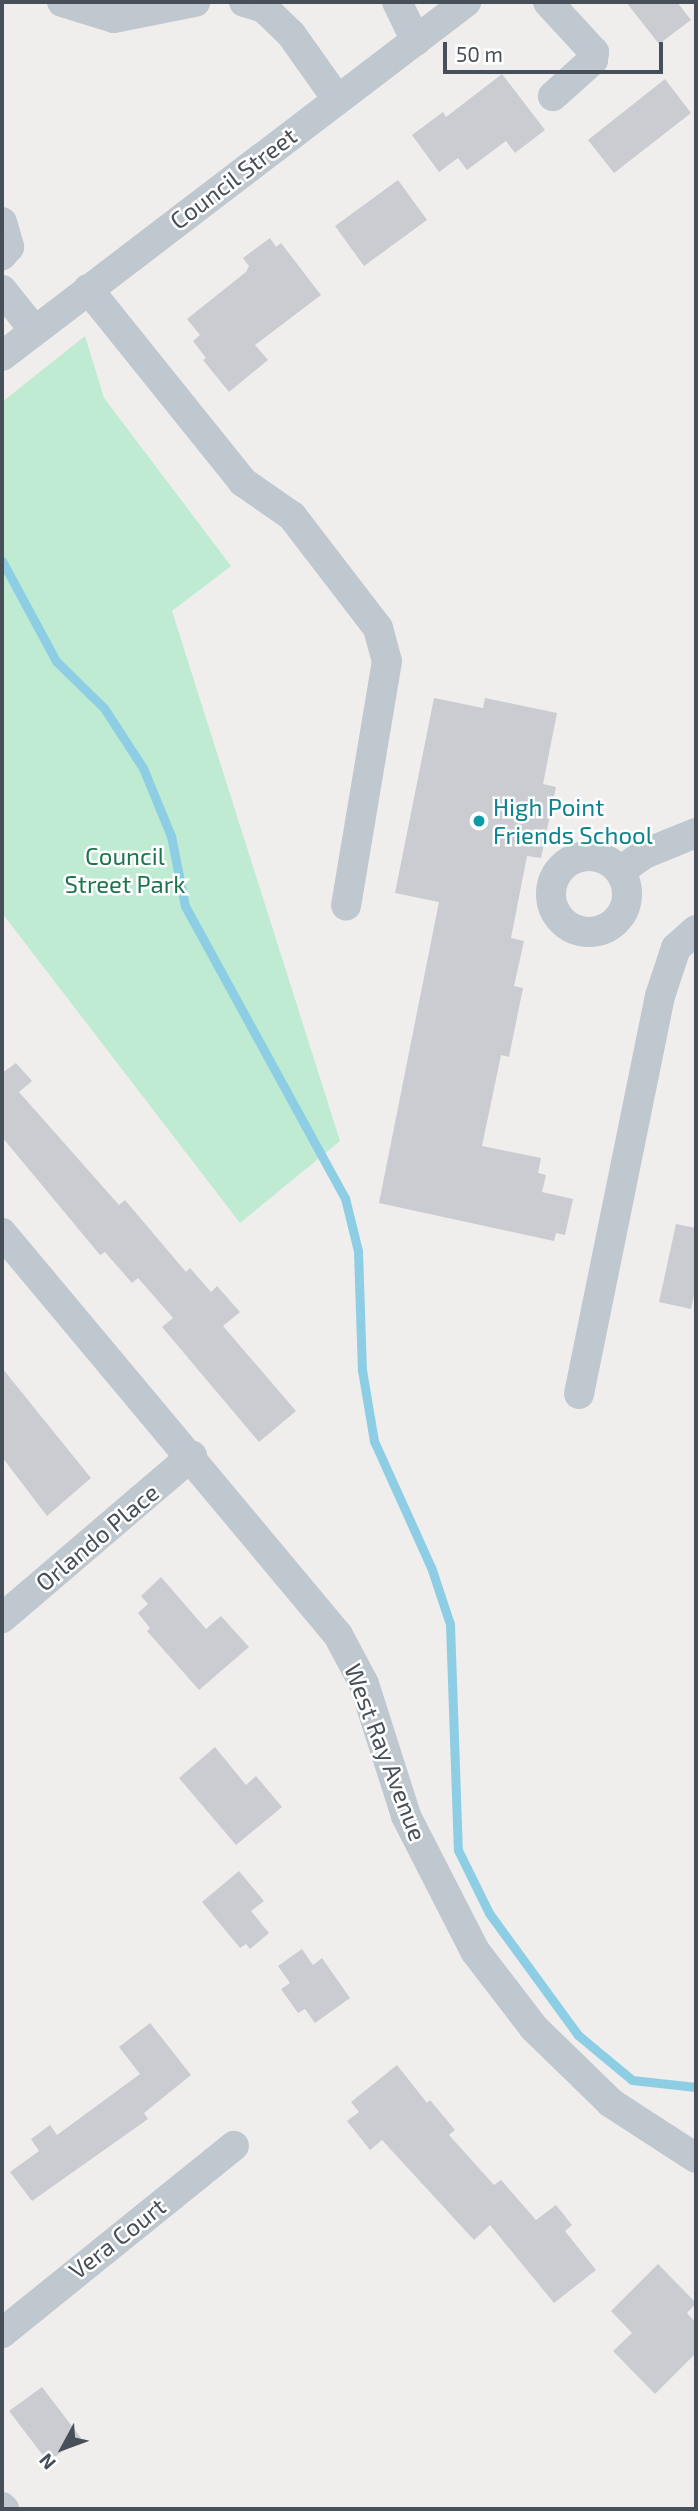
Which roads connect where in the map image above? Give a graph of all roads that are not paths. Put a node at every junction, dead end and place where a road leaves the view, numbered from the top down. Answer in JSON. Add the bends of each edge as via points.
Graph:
{"nodes":[{"id":1,"x":62,"y":2,"type":"edge"},
{"id":2,"x":195,"y":2,"type":"edge"},
{"id":3,"x":244,"y":2,"type":"edge"},
{"id":4,"x":397,"y":2,"type":"edge"},
{"id":5,"x":466,"y":2,"type":"edge"},
{"id":6,"x":548,"y":2,"type":"edge"},
{"id":7,"x":415,"y":41,"type":"junction"},
{"id":8,"x":553,"y":96,"type":"dead end"},
{"id":9,"x":337,"y":99,"type":"junction"},
{"id":10,"x":2,"y":222,"type":"edge"},
{"id":11,"x":2,"y":255,"type":"edge"},
{"id":12,"x":88,"y":289,"type":"junction"},
{"id":13,"x":2,"y":290,"type":"edge"},
{"id":14,"x":34,"y":330,"type":"junction"},
{"id":15,"x":2,"y":356,"type":"edge"},
{"id":16,"x":696,"y":833,"type":"edge"},
{"id":17,"x":620,"y":871,"type":"dead end"},
{"id":18,"x":346,"y":906,"type":"dead end"},
{"id":19,"x":696,"y":930,"type":"edge"},
{"id":20,"x":2,"y":1233,"type":"edge"},
{"id":21,"x":579,"y":1394,"type":"dead end"},
{"id":22,"x":192,"y":1456,"type":"junction"},
{"id":23,"x":2,"y":1618,"type":"edge"},
{"id":24,"x":234,"y":2146,"type":"dead end"},
{"id":25,"x":696,"y":2158,"type":"edge"},
{"id":26,"x":2,"y":2333,"type":"edge"}],
"edges":[{"from":1,"to":2,"type":"street","via":[[114,18]]},
{"from":3,"to":9,"type":"street","via":[[264,8],[290,34]]},
{"from":4,"to":7,"type":"street"},
{"from":5,"to":7,"type":"street","name":"Council Street"},
{"from":6,"to":8,"type":"street","via":[[594,51],[593,60]]},
{"from":7,"to":9,"type":"street","name":"Council Street"},
{"from":9,"to":12,"type":"street","name":"Council Street"},
{"from":10,"to":11,"type":"street","via":[[9,247]]},
{"from":12,"to":14,"type":"street","name":"Council Street"},
{"from":12,"to":18,"type":"street","via":[[243,482],[292,516],[378,628],[387,661]]},
{"from":13,"to":14,"type":"street"},
{"from":14,"to":15,"type":"street","name":"Council Street"},
{"from":16,"to":17,"type":"street","via":[[644,853]]},
{"from":19,"to":21,"type":"street","via":[[676,948],[660,996]]},
{"from":20,"to":22,"type":"street","name":"West Ray Avenue"},
{"from":22,"to":23,"type":"street","name":"Orlando Place"},
{"from":22,"to":25,"type":"street","name":"West Ray Avenue","via":[[338,1635],[364,1684],[406,1816],[475,1951],[534,2028],[611,2103]]},
{"from":24,"to":26,"type":"street","name":"Vera Court"}]}
